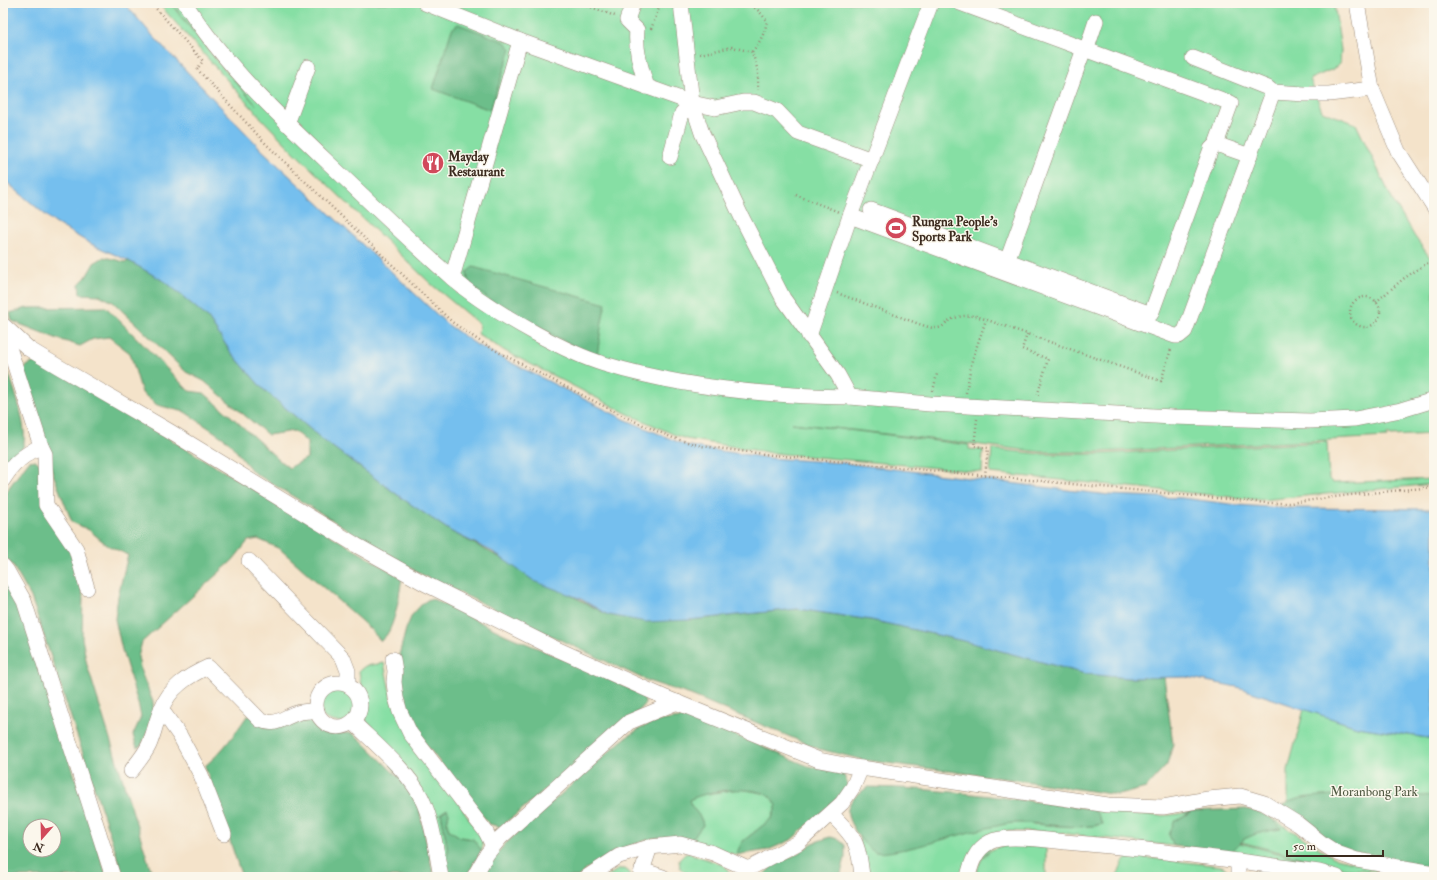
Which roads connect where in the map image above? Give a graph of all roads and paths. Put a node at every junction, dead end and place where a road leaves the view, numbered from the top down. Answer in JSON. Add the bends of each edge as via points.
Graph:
{"nodes":[{"id":1,"x":152,"y":3,"type":"edge"},
{"id":2,"x":186,"y":3,"type":"edge"},
{"id":3,"x":425,"y":3,"type":"edge"},
{"id":4,"x":580,"y":3,"type":"edge"},
{"id":5,"x":633,"y":3,"type":"edge"},
{"id":6,"x":682,"y":3,"type":"edge"},
{"id":7,"x":748,"y":3,"type":"edge"},
{"id":8,"x":931,"y":3,"type":"edge"},
{"id":9,"x":960,"y":3,"type":"edge"},
{"id":10,"x":1357,"y":3,"type":"edge"},
{"id":11,"x":627,"y":20,"type":"junction"},
{"id":12,"x":1096,"y":21,"type":"dead end"},
{"id":13,"x":520,"y":40,"type":"junction"},
{"id":14,"x":1084,"y":50,"type":"junction"},
{"id":15,"x":752,"y":52,"type":"junction"},
{"id":16,"x":687,"y":56,"type":"junction"},
{"id":17,"x":1193,"y":58,"type":"dead end"},
{"id":18,"x":203,"y":61,"type":"dead end"},
{"id":19,"x":308,"y":68,"type":"dead end"},
{"id":20,"x":647,"y":87,"type":"junction"},
{"id":21,"x":1372,"y":89,"type":"junction"},
{"id":22,"x":1274,"y":92,"type":"junction"},
{"id":23,"x":754,"y":102,"type":"junction"},
{"id":24,"x":692,"y":103,"type":"junction"},
{"id":25,"x":287,"y":124,"type":"junction"},
{"id":26,"x":1216,"y":144,"type":"junction"},
{"id":27,"x":1250,"y":156,"type":"junction"},
{"id":28,"x":670,"y":157,"type":"dead end"},
{"id":29,"x":872,"y":160,"type":"junction"},
{"id":30,"x":796,"y":195,"type":"dead end"},
{"id":31,"x":1434,"y":207,"type":"edge"},
{"id":32,"x":871,"y":210,"type":"dead end"},
{"id":33,"x":850,"y":216,"type":"junction"},
{"id":34,"x":1432,"y":260,"type":"dead end"},
{"id":35,"x":1007,"y":261,"type":"junction"},
{"id":36,"x":452,"y":278,"type":"junction"},
{"id":37,"x":826,"y":288,"type":"junction"},
{"id":38,"x":1376,"y":302,"type":"junction"},
{"id":39,"x":986,"y":320,"type":"junction"},
{"id":40,"x":3,"y":325,"type":"edge"},
{"id":41,"x":3,"y":329,"type":"edge"},
{"id":42,"x":1027,"y":334,"type":"junction"},
{"id":43,"x":809,"y":336,"type":"junction"},
{"id":44,"x":1175,"y":336,"type":"junction"},
{"id":45,"x":937,"y":374,"type":"dead end"},
{"id":46,"x":850,"y":397,"type":"junction"},
{"id":47,"x":1434,"y":400,"type":"edge"},
{"id":48,"x":930,"y":404,"type":"junction"},
{"id":49,"x":971,"y":406,"type":"junction"},
{"id":50,"x":1036,"y":410,"type":"junction"},
{"id":51,"x":41,"y":446,"type":"junction"},
{"id":52,"x":986,"y":475,"type":"dead end"},
{"id":53,"x":3,"y":480,"type":"edge"},
{"id":54,"x":249,"y":561,"type":"dead end"},
{"id":55,"x":3,"y":566,"type":"edge"},
{"id":56,"x":87,"y":588,"type":"dead end"},
{"id":57,"x":393,"y":659,"type":"dead end"},
{"id":58,"x":348,"y":685,"type":"junction"},
{"id":59,"x":677,"y":702,"type":"junction"},
{"id":60,"x":161,"y":709,"type":"junction"},
{"id":61,"x":317,"y":711,"type":"junction"},
{"id":62,"x":353,"y":722,"type":"junction"},
{"id":63,"x":860,"y":768,"type":"junction"},
{"id":64,"x":131,"y":771,"type":"dead end"},
{"id":65,"x":831,"y":814,"type":"junction"},
{"id":66,"x":224,"y":834,"type":"dead end"},
{"id":67,"x":493,"y":846,"type":"junction"},
{"id":68,"x":650,"y":847,"type":"junction"},
{"id":69,"x":1238,"y":861,"type":"junction"},
{"id":70,"x":641,"y":873,"type":"edge"},
{"id":71,"x":747,"y":873,"type":"edge"},
{"id":72,"x":1434,"y":873,"type":"edge"},
{"id":73,"x":113,"y":877,"type":"edge"},
{"id":74,"x":441,"y":877,"type":"edge"},
{"id":75,"x":474,"y":877,"type":"edge"},
{"id":76,"x":587,"y":877,"type":"edge"},
{"id":77,"x":663,"y":877,"type":"edge"},
{"id":78,"x":862,"y":877,"type":"edge"},
{"id":79,"x":968,"y":877,"type":"edge"},
{"id":80,"x":1238,"y":877,"type":"edge"},
{"id":81,"x":1337,"y":877,"type":"edge"}],
"edges":[{"from":1,"to":18,"type":"path"},
{"from":2,"to":25,"type":"street","via":[[200,25],[247,82]]},
{"from":3,"to":13,"type":"street"},
{"from":4,"to":11,"type":"path"},
{"from":5,"to":11,"type":"street"},
{"from":6,"to":16,"type":"street"},
{"from":7,"to":15,"type":"path","via":[[767,21],[762,39]]},
{"from":8,"to":29,"type":"street"},
{"from":9,"to":14,"type":"street"},
{"from":10,"to":21,"type":"street"},
{"from":11,"to":20,"type":"street","via":[[637,30],[638,60]]},
{"from":12,"to":14,"type":"street"},
{"from":13,"to":20,"type":"street"},
{"from":13,"to":36,"type":"street"},
{"from":14,"to":26,"type":"street","via":[[1231,102]]},
{"from":14,"to":35,"type":"street"},
{"from":15,"to":16,"type":"path","via":[[732,47]]},
{"from":15,"to":23,"type":"path","via":[[758,71],[758,90]]},
{"from":16,"to":24,"type":"street"},
{"from":17,"to":22,"type":"street"},
{"from":19,"to":25,"type":"street"},
{"from":20,"to":24,"type":"street"},
{"from":21,"to":22,"type":"street","via":[[1329,94]]},
{"from":21,"to":31,"type":"street","via":[[1398,151]]},
{"from":22,"to":27,"type":"street"},
{"from":23,"to":24,"type":"street","via":[[715,108]]},
{"from":23,"to":29,"type":"street","via":[[778,111],[798,133]]},
{"from":24,"to":28,"type":"street","via":[[682,113]]},
{"from":24,"to":43,"type":"street","via":[[702,132],[742,218],[783,298]]},
{"from":25,"to":36,"type":"street"},
{"from":26,"to":27,"type":"street"},
{"from":26,"to":35,"type":"street","via":[[1211,149],[1151,314]]},
{"from":27,"to":44,"type":"street","via":[[1185,331],[1180,336]]},
{"from":29,"to":33,"type":"street"},
{"from":30,"to":33,"type":"path"},
{"from":32,"to":35,"type":"street"},
{"from":33,"to":37,"type":"street"},
{"from":33,"to":44,"type":"street"},
{"from":34,"to":38,"type":"path","via":[[1403,278]]},
{"from":36,"to":46,"type":"street","via":[[503,316],[558,346],[603,364],[713,388]]},
{"from":37,"to":39,"type":"path","via":[[931,328],[941,327],[956,317],[976,316]]},
{"from":37,"to":43,"type":"street"},
{"from":38,"to":38,"type":"path","via":[[1367,297],[1357,299],[1350,307],[1353,322],[1368,327],[1376,322],[1380,312]]},
{"from":39,"to":42,"type":"path"},
{"from":39,"to":49,"type":"path","via":[[972,360]]},
{"from":40,"to":59,"type":"street","via":[[29,349],[356,545],[550,646]]},
{"from":41,"to":51,"type":"street"},
{"from":42,"to":44,"type":"path","via":[[1160,381]]},
{"from":42,"to":50,"type":"path","via":[[1022,349],[1048,359],[1037,396]]},
{"from":43,"to":46,"type":"street","via":[[838,375]]},
{"from":45,"to":48,"type":"path"},
{"from":46,"to":48,"type":"street"},
{"from":47,"to":50,"type":"street","via":[[1401,410],[1355,419],[1310,421]]},
{"from":48,"to":49,"type":"street"},
{"from":49,"to":50,"type":"street"},
{"from":49,"to":52,"type":"path","via":[[974,446],[988,448]]},
{"from":51,"to":53,"type":"street","via":[[23,456]]},
{"from":51,"to":56,"type":"street","via":[[45,454],[46,505],[76,549]]},
{"from":54,"to":58,"type":"street","via":[[343,658],[348,671]]},
{"from":55,"to":73,"type":"street","via":[[24,601]]},
{"from":57,"to":67,"type":"street","via":[[396,698],[410,733],[486,832]]},
{"from":58,"to":61,"type":"street","via":[[336,683],[324,688],[317,698]]},
{"from":58,"to":62,"type":"street","via":[[358,693],[361,705],[360,712]]},
{"from":59,"to":63,"type":"street","via":[[819,760]]},
{"from":59,"to":67,"type":"street","via":[[630,722]]},
{"from":60,"to":61,"type":"street","via":[[174,688],[192,674],[208,667],[260,720],[268,724],[301,712]]},
{"from":60,"to":64,"type":"street","via":[[149,746]]},
{"from":60,"to":66,"type":"street","via":[[180,736],[200,775]]},
{"from":61,"to":62,"type":"street","via":[[329,725],[342,727]]},
{"from":62,"to":74,"type":"street","via":[[413,783],[421,796],[433,836]]},
{"from":63,"to":65,"type":"street","via":[[853,787]]},
{"from":63,"to":72,"type":"street","via":[[1108,805],[1163,807],[1240,796],[1264,803],[1337,853],[1357,860]]},
{"from":65,"to":71,"type":"street","via":[[798,843]]},
{"from":65,"to":78,"type":"street","via":[[856,843]]},
{"from":67,"to":75,"type":"street"},
{"from":68,"to":70,"type":"street"},
{"from":68,"to":71,"type":"street","via":[[680,844],[713,853]]},
{"from":68,"to":76,"type":"street","via":[[619,856]]},
{"from":69,"to":79,"type":"street","via":[[1114,846],[1009,838],[991,841],[981,848],[970,866]]},
{"from":69,"to":80,"type":"street"},
{"from":69,"to":81,"type":"street","via":[[1319,872]]},
{"from":70,"to":77,"type":"street"}]}
